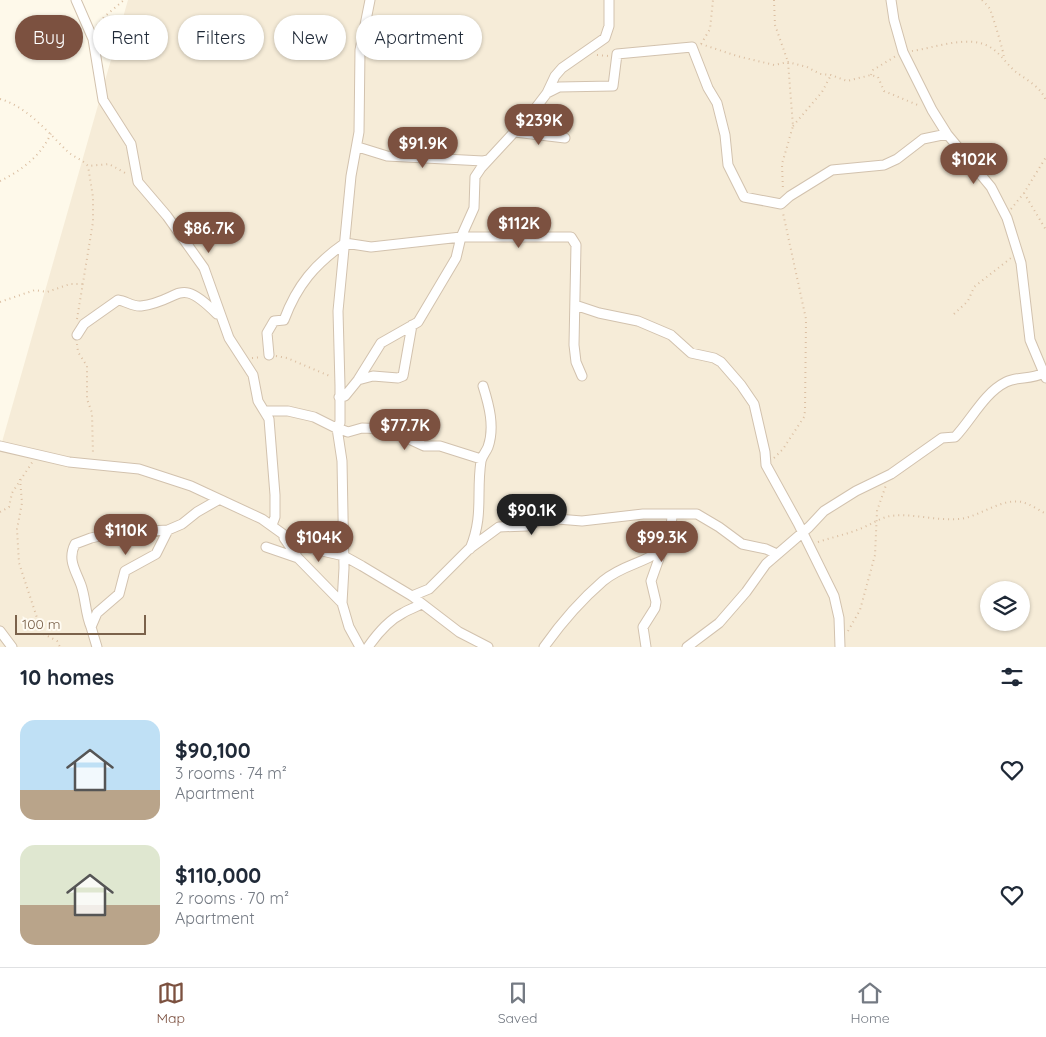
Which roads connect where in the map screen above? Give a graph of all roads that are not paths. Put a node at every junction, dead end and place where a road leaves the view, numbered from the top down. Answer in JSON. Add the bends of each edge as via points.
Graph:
{"nodes":[{"id":1,"x":76,"y":0,"type":"edge"},
{"id":2,"x":370,"y":0,"type":"edge"},
{"id":3,"x":609,"y":0,"type":"edge"},
{"id":4,"x":891,"y":0,"type":"edge"},
{"id":5,"x":547,"y":93,"type":"junction"},
{"id":6,"x":514,"y":132,"type":"junction"},
{"id":7,"x":947,"y":134,"type":"junction"},
{"id":8,"x":565,"y":138,"type":"dead end"},
{"id":9,"x":358,"y":147,"type":"junction"},
{"id":10,"x":488,"y":160,"type":"junction"},
{"id":11,"x":461,"y":237,"type":"junction"},
{"id":12,"x":345,"y":243,"type":"junction"},
{"id":13,"x":575,"y":305,"type":"junction"},
{"id":14,"x":221,"y":317,"type":"junction"},
{"id":15,"x":412,"y":325,"type":"junction"},
{"id":16,"x":78,"y":335,"type":"dead end"},
{"id":17,"x":269,"y":355,"type":"road end"},
{"id":18,"x":582,"y":376,"type":"dead end"},
{"id":19,"x":1045,"y":376,"type":"edge"},
{"id":20,"x":358,"y":380,"type":"junction"},
{"id":21,"x":483,"y":386,"type":"dead end"},
{"id":22,"x":340,"y":397,"type":"junction"},
{"id":23,"x":265,"y":411,"type":"junction"},
{"id":24,"x":338,"y":425,"type":"junction"},
{"id":25,"x":0,"y":446,"type":"edge"},
{"id":26,"x":481,"y":460,"type":"junction"},
{"id":27,"x":218,"y":500,"type":"junction"},
{"id":28,"x":672,"y":514,"type":"junction"},
{"id":29,"x":272,"y":525,"type":"junction"},
{"id":30,"x":168,"y":530,"type":"junction"},
{"id":31,"x":803,"y":533,"type":"junction"},
{"id":32,"x":282,"y":534,"type":"junction"},
{"id":33,"x":665,"y":543,"type":"junction"},
{"id":34,"x":266,"y":547,"type":"dead end"},
{"id":35,"x":470,"y":549,"type":"junction"},
{"id":36,"x":777,"y":554,"type":"junction"},
{"id":37,"x":344,"y":556,"type":"junction"},
{"id":38,"x":298,"y":558,"type":"junction"},
{"id":39,"x":412,"y":596,"type":"junction"},
{"id":40,"x":342,"y":603,"type":"junction"},
{"id":41,"x":421,"y":604,"type":"junction"},
{"id":42,"x":91,"y":627,"type":"junction"},
{"id":43,"x":0,"y":631,"type":"edge"},
{"id":44,"x":840,"y":644,"type":"edge"},
{"id":45,"x":12,"y":647,"type":"edge"},
{"id":46,"x":97,"y":647,"type":"edge"},
{"id":47,"x":360,"y":647,"type":"edge"},
{"id":48,"x":368,"y":647,"type":"edge"},
{"id":49,"x":488,"y":647,"type":"edge"},
{"id":50,"x":544,"y":647,"type":"edge"},
{"id":51,"x":646,"y":647,"type":"edge"},
{"id":52,"x":687,"y":647,"type":"edge"}],
"edges":[{"from":1,"to":14,"type":"street","via":[[91,34],[103,100],[130,144],[138,182],[204,268]]},
{"from":2,"to":9,"type":"street","via":[[360,50]]},
{"from":3,"to":5,"type":"street","via":[[609,26],[605,38],[562,68]]},
{"from":4,"to":7,"type":"street","via":[[903,52]]},
{"from":5,"to":6,"type":"street"},
{"from":5,"to":7,"type":"street","via":[[559,87],[613,86],[617,54],[692,47],[717,103],[728,165],[744,197],[781,204],[832,170],[884,165],[923,139]]},
{"from":6,"to":8,"type":"street"},
{"from":6,"to":10,"type":"street"},
{"from":7,"to":19,"type":"street","via":[[991,187],[1007,218],[1019,252],[1030,340]]},
{"from":9,"to":10,"type":"street","via":[[387,156]]},
{"from":9,"to":12,"type":"street"},
{"from":10,"to":11,"type":"street","via":[[475,177],[474,208]]},
{"from":11,"to":12,"type":"street","via":[[371,247]]},
{"from":11,"to":13,"type":"street","via":[[572,237],[576,245]]},
{"from":11,"to":15,"type":"street","via":[[456,258],[418,322]]},
{"from":12,"to":17,"type":"street","via":[[301,282],[284,320],[274,321],[267,333]]},
{"from":12,"to":22,"type":"street","via":[[338,311]]},
{"from":13,"to":18,"type":"street","via":[[575,354]]},
{"from":13,"to":31,"type":"street","via":[[599,314],[646,323],[676,338],[691,353],[722,362],[754,404],[766,465]]},
{"from":14,"to":16,"type":"street","via":[[196,295],[182,292],[138,306],[118,300],[84,324]]},
{"from":14,"to":23,"type":"street","via":[[235,350],[253,375],[258,401]]},
{"from":15,"to":20,"type":"street","via":[[381,343]]},
{"from":15,"to":20,"type":"street","via":[[403,376],[367,376]]},
{"from":19,"to":31,"type":"street","via":[[1008,381],[993,390],[955,437],[942,438],[891,474],[834,503]]},
{"from":20,"to":22,"type":"street","via":[[345,396]]},
{"from":21,"to":26,"type":"street","via":[[491,418],[488,446]]},
{"from":22,"to":24,"type":"street"},
{"from":23,"to":24,"type":"street","via":[[288,411],[314,417],[336,428]]},
{"from":23,"to":29,"type":"street","via":[[271,426],[273,450],[275,502]]},
{"from":24,"to":26,"type":"street","via":[[348,432],[362,428],[386,429],[424,446],[440,446]]},
{"from":24,"to":37,"type":"street"},
{"from":25,"to":27,"type":"street","via":[[37,456],[150,471]]},
{"from":26,"to":35,"type":"street","via":[[479,519]]},
{"from":27,"to":29,"type":"street"},
{"from":27,"to":30,"type":"street"},
{"from":28,"to":33,"type":"street","via":[[671,534]]},
{"from":28,"to":35,"type":"street","via":[[582,521],[545,518],[527,526],[499,527]]},
{"from":28,"to":36,"type":"street","via":[[698,514],[742,544]]},
{"from":29,"to":32,"type":"street"},
{"from":30,"to":42,"type":"street","via":[[156,554],[125,571],[119,594],[97,613]]},
{"from":30,"to":42,"type":"street","via":[[113,533],[75,544],[74,574],[81,584]]},
{"from":31,"to":36,"type":"street"},
{"from":31,"to":44,"type":"street","via":[[834,596]]},
{"from":32,"to":37,"type":"street","via":[[306,547]]},
{"from":32,"to":38,"type":"street"},
{"from":33,"to":50,"type":"street","via":[[651,557],[622,569],[596,587]]},
{"from":33,"to":51,"type":"street","via":[[651,582],[656,602],[643,627]]},
{"from":34,"to":38,"type":"street"},
{"from":35,"to":39,"type":"street","via":[[429,589]]},
{"from":36,"to":52,"type":"street","via":[[758,573],[729,612]]},
{"from":37,"to":39,"type":"street"},
{"from":37,"to":40,"type":"street"},
{"from":38,"to":40,"type":"street"},
{"from":39,"to":41,"type":"street"},
{"from":40,"to":47,"type":"street","via":[[349,627]]},
{"from":41,"to":48,"type":"street","via":[[403,612]]},
{"from":41,"to":49,"type":"street"},
{"from":42,"to":46,"type":"street"},
{"from":43,"to":45,"type":"street"}]}
